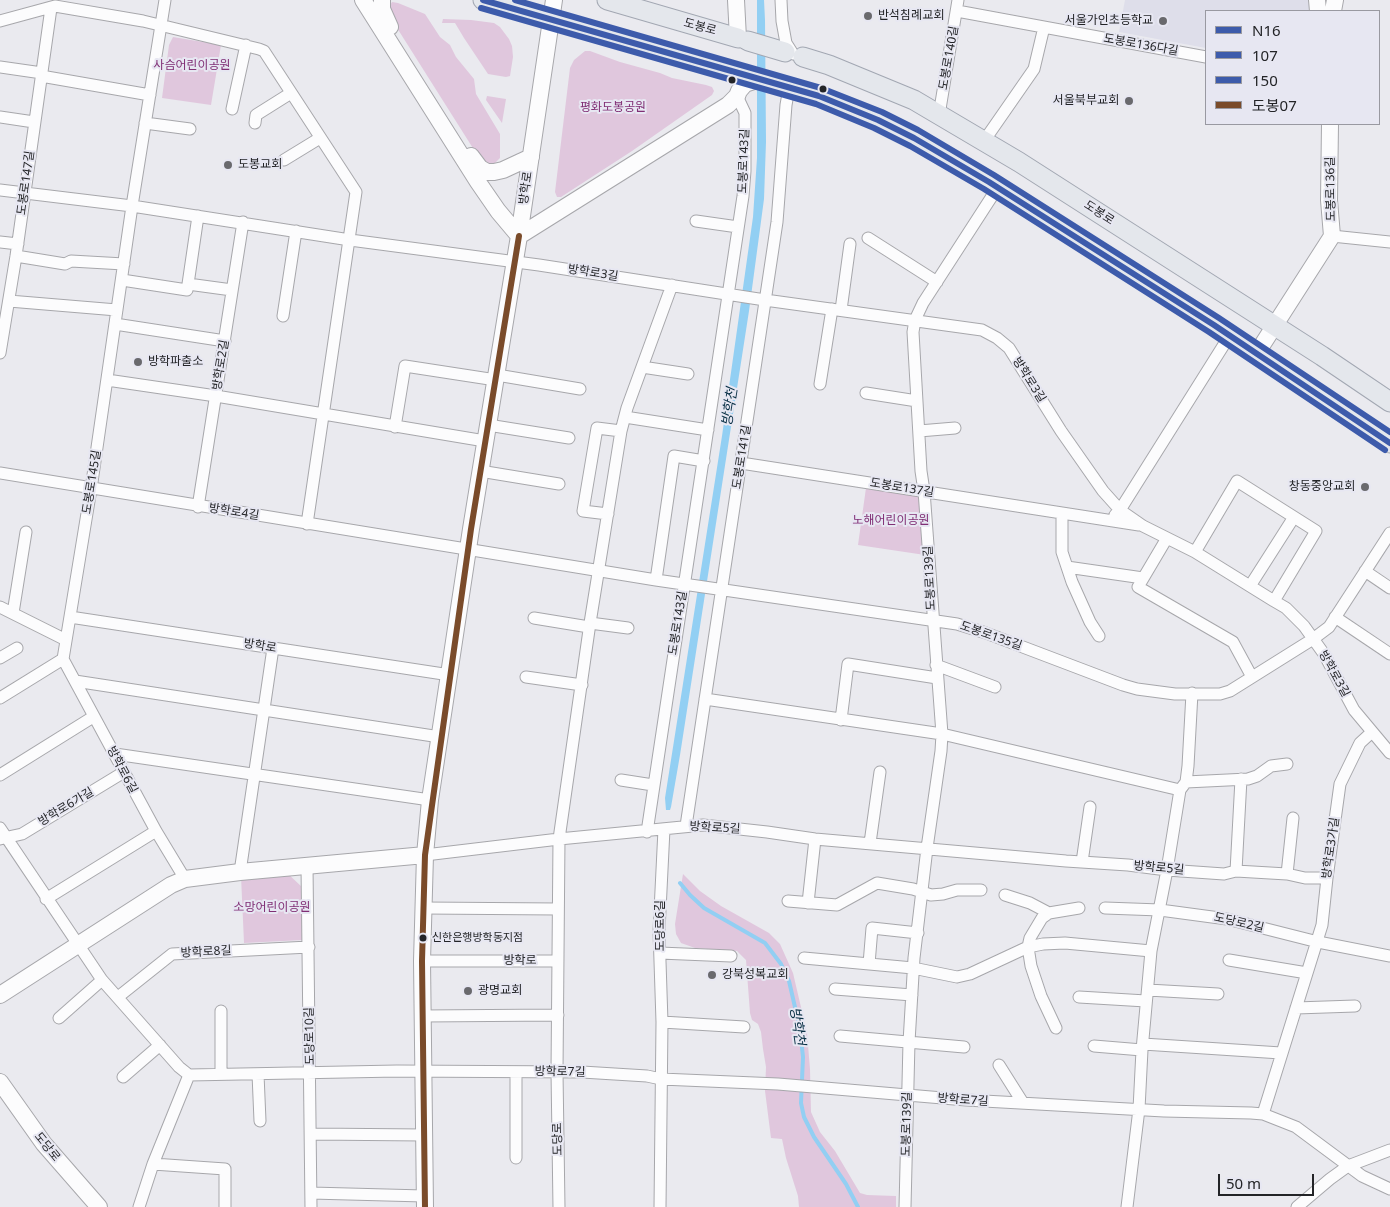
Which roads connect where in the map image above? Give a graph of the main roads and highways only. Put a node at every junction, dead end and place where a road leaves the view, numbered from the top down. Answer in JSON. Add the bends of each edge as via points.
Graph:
{"nodes":[{"id":1,"x":363,"y":0,"type":"edge"},
{"id":2,"x":382,"y":0,"type":"edge"},
{"id":3,"x":483,"y":0,"type":"edge"},
{"id":4,"x":554,"y":0,"type":"edge"},
{"id":5,"x":607,"y":0,"type":"edge"},
{"id":6,"x":736,"y":0,"type":"edge"},
{"id":7,"x":624,"y":3,"type":"edge"},
{"id":8,"x":552,"y":19,"type":"junction"},
{"id":9,"x":743,"y":39,"type":"junction"},
{"id":10,"x":752,"y":76,"type":"junction"},
{"id":11,"x":1330,"y":125,"type":"edge"},
{"id":12,"x":531,"y":157,"type":"junction"},
{"id":13,"x":519,"y":236,"type":"junction"},
{"id":14,"x":1274,"y":327,"type":"junction"},
{"id":15,"x":1257,"y":353,"type":"junction"},
{"id":16,"x":1390,"y":402,"type":"edge"},
{"id":17,"x":1390,"y":443,"type":"edge"},
{"id":18,"x":425,"y":856,"type":"junction"},
{"id":19,"x":0,"y":995,"type":"edge"},
{"id":20,"x":0,"y":1082,"type":"edge"},
{"id":21,"x":425,"y":1202,"type":"edge"},
{"id":22,"x":99,"y":1207,"type":"edge"}],
"edges":[{"from":1,"to":13,"type":"main road","via":[[483,189]]},
{"from":2,"to":12,"type":"main road","via":[[385,20],[480,168],[494,172]]},
{"from":3,"to":8,"type":"main road"},
{"from":4,"to":8,"type":"main road","name":"방학로"},
{"from":5,"to":7,"type":"main road","name":"도봉로"},
{"from":6,"to":9,"type":"main road"},
{"from":7,"to":9,"type":"main road","name":"도봉로"},
{"from":8,"to":10,"type":"main road"},
{"from":8,"to":12,"type":"main road","name":"방학로"},
{"from":9,"to":14,"type":"main road","name":"도봉로","via":[[829,66],[914,100],[1027,167]]},
{"from":10,"to":13,"type":"main road","via":[[728,105]]},
{"from":10,"to":15,"type":"main road","via":[[819,96],[914,138]]},
{"from":11,"to":14,"type":"main road","name":"도봉로136길","via":[[1332,236]]},
{"from":12,"to":13,"type":"main road","name":"방학로"},
{"from":13,"to":18,"type":"main road","name":"방학로","via":[[468,549],[430,800]]},
{"from":14,"to":15,"type":"main road","name":"도봉로136길"},
{"from":14,"to":16,"type":"main road","name":"도봉로"},
{"from":15,"to":17,"type":"main road"},
{"from":18,"to":19,"type":"main road","via":[[184,878]]},
{"from":18,"to":21,"type":"main road","name":"방학로","via":[[422,961]]},
{"from":20,"to":22,"type":"main road","name":"도당로","via":[[44,1144]]}]}
